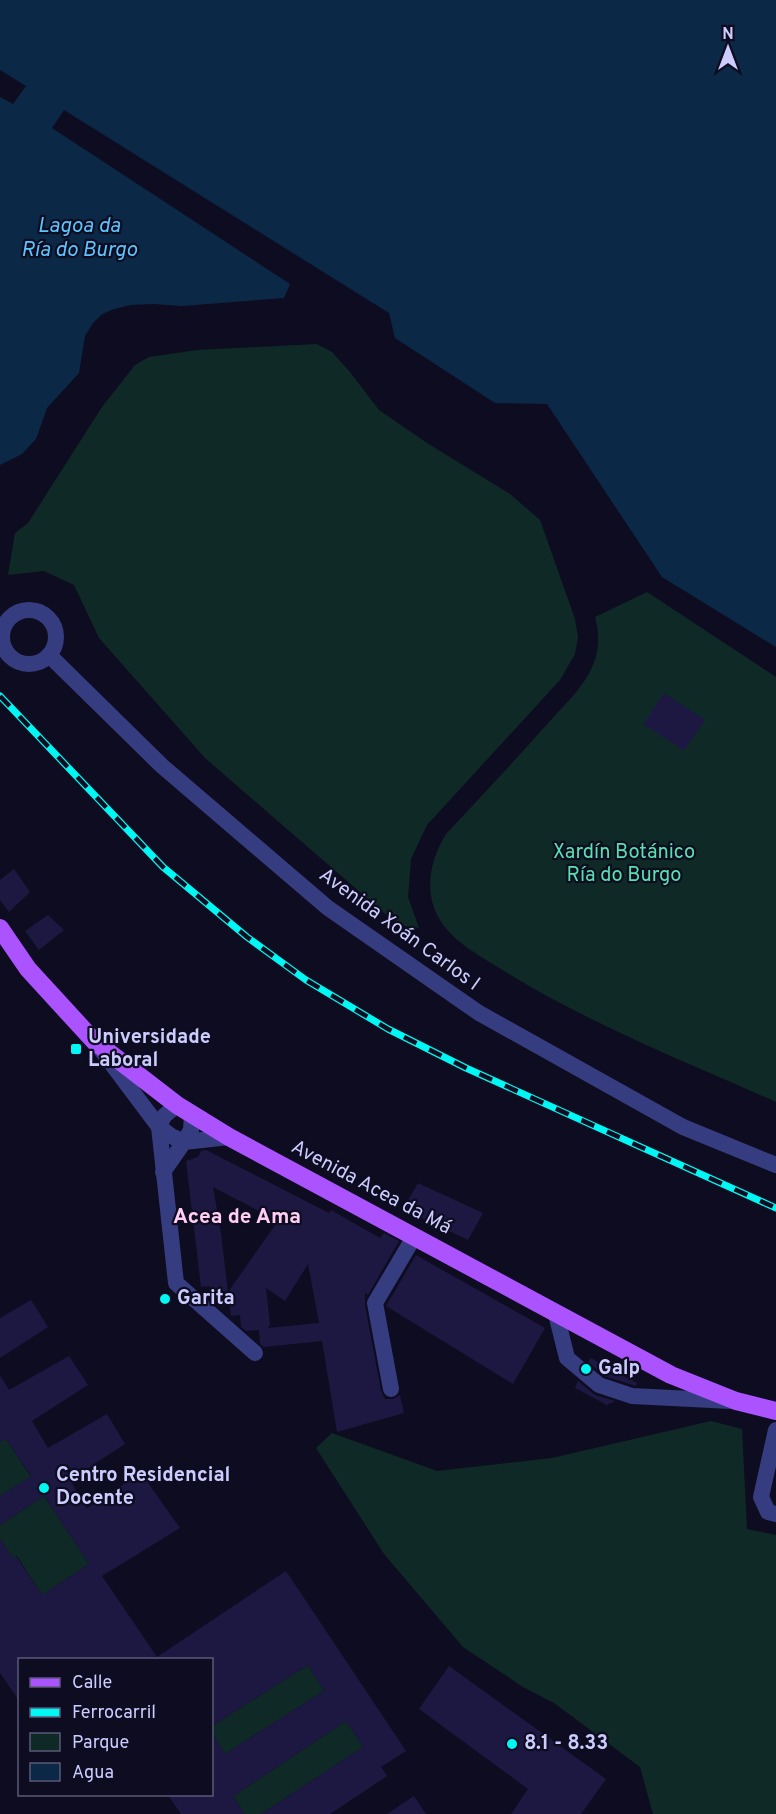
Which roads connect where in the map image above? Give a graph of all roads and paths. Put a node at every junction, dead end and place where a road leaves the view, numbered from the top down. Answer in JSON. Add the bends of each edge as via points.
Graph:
{"nodes":[{"id":1,"x":1,"y":644,"type":"edge"},
{"id":2,"x":50,"y":655,"type":"junction"},
{"id":3,"x":8,"y":664,"type":"edge"},
{"id":4,"x":0,"y":928,"type":"edge"},
{"id":5,"x":94,"y":1041,"type":"junction"},
{"id":6,"x":184,"y":1109,"type":"junction"},
{"id":7,"x":159,"y":1127,"type":"junction"},
{"id":8,"x":229,"y":1137,"type":"junction"},
{"id":9,"x":184,"y":1142,"type":"junction"},
{"id":10,"x":776,"y":1165,"type":"edge"},
{"id":11,"x":163,"y":1172,"type":"junction"},
{"id":12,"x":414,"y":1237,"type":"junction"},
{"id":13,"x":556,"y":1314,"type":"junction"},
{"id":14,"x":255,"y":1353,"type":"dead end"},
{"id":15,"x":391,"y":1389,"type":"dead end"},
{"id":16,"x":736,"y":1401,"type":"junction"},
{"id":17,"x":775,"y":1410,"type":"edge"},
{"id":18,"x":776,"y":1430,"type":"edge"},
{"id":19,"x":776,"y":1514,"type":"edge"}],
"edges":[{"from":1,"to":2,"type":"street","via":[[4,627],[14,614],[31,610],[47,616],[56,631]]},
{"from":1,"to":3,"type":"street"},
{"from":2,"to":3,"type":"street","via":[[33,664]]},
{"from":2,"to":10,"type":"street","name":"Avenida Xoán Carlos I","via":[[162,766],[328,908],[479,1013],[683,1126]]},
{"from":4,"to":5,"type":"main road","name":"Avenida Acea da Má","via":[[28,969]]},
{"from":5,"to":6,"type":"main road","name":"Avenida Acea da Má"},
{"from":5,"to":7,"type":"street"},
{"from":6,"to":7,"type":"street","via":[[164,1116]]},
{"from":6,"to":8,"type":"main road","name":"Avenida Acea da Má"},
{"from":6,"to":9,"type":"street","via":[[191,1130]]},
{"from":7,"to":9,"type":"street"},
{"from":7,"to":11,"type":"street"},
{"from":8,"to":9,"type":"street"},
{"from":8,"to":12,"type":"main road","name":"Avenida Acea da Má"},
{"from":9,"to":11,"type":"street"},
{"from":11,"to":14,"type":"street","via":[[176,1283]]},
{"from":12,"to":13,"type":"main road","name":"Avenida Acea da Má"},
{"from":12,"to":15,"type":"street","via":[[375,1303]]},
{"from":13,"to":16,"type":"main road","name":"Avenida Acea da Má","via":[[618,1339],[671,1375]]},
{"from":13,"to":16,"type":"street","via":[[567,1358],[599,1385],[632,1396]]},
{"from":16,"to":17,"type":"main road","name":"Avenida Acea da Má"},
{"from":18,"to":19,"type":"street","via":[[761,1497],[768,1512]]}]}
